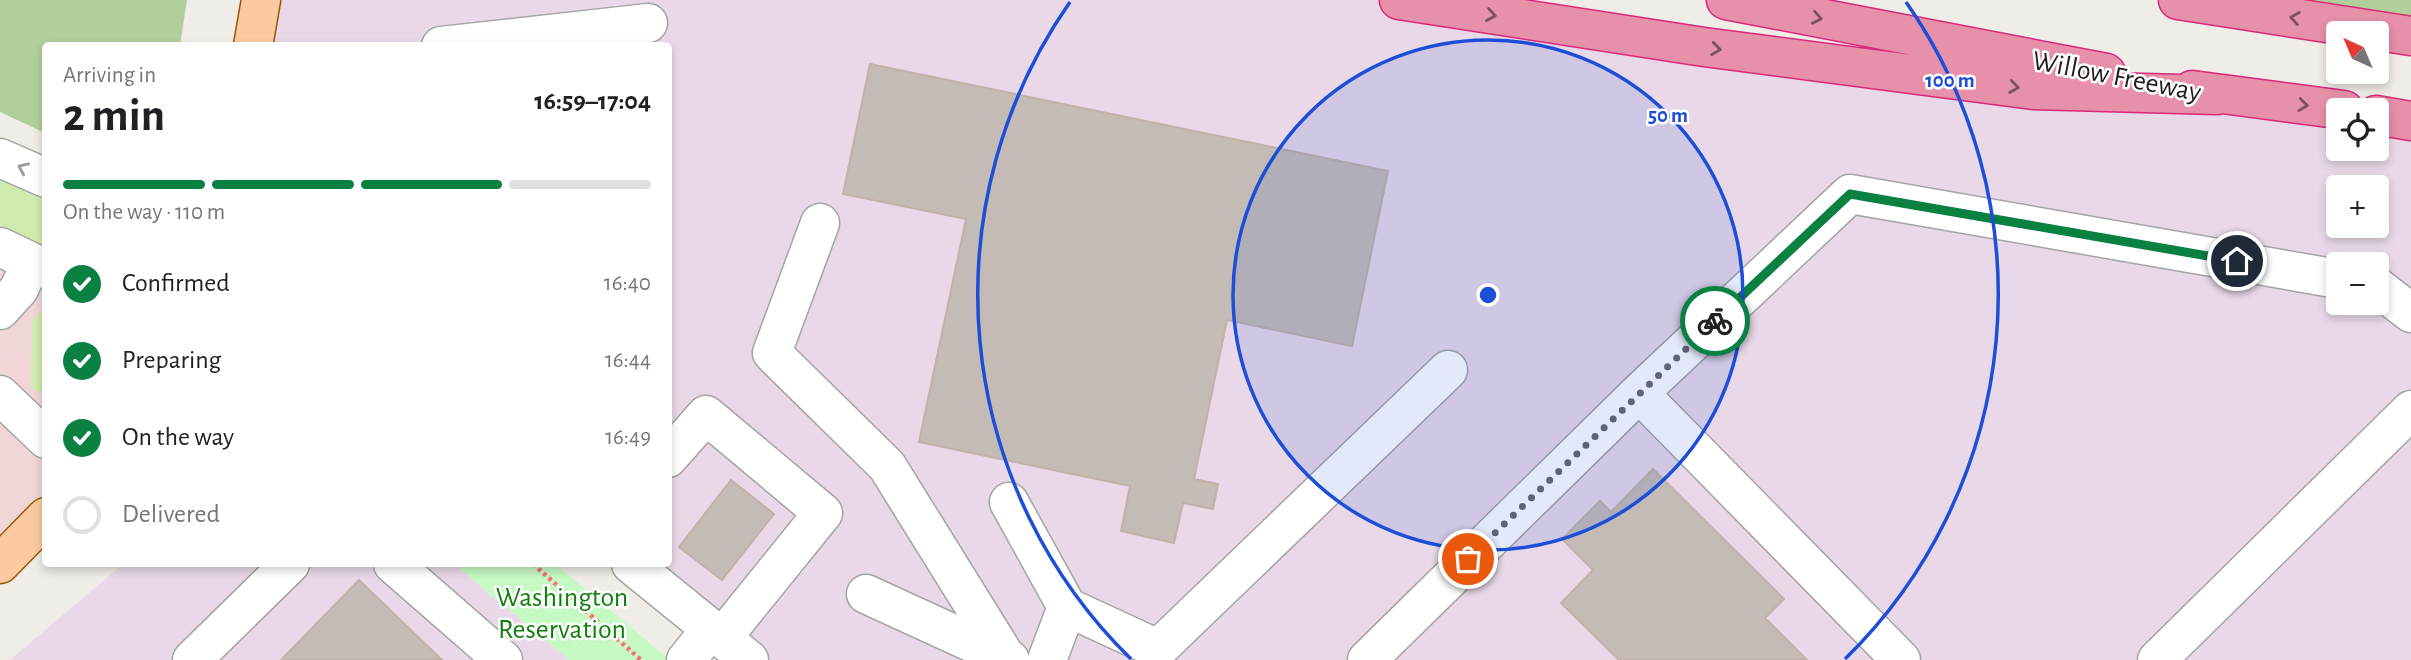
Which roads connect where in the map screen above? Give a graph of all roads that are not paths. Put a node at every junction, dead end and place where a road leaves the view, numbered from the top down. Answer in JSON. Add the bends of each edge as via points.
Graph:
{"nodes":[{"id":1,"x":261,"y":0,"type":"edge"},
{"id":2,"x":1399,"y":0,"type":"edge"},
{"id":3,"x":1726,"y":0,"type":"edge"},
{"id":4,"x":2178,"y":0,"type":"edge"},
{"id":5,"x":648,"y":23,"type":"dead end"},
{"id":6,"x":2411,"y":36,"type":"edge"},
{"id":7,"x":515,"y":41,"type":"edge"},
{"id":8,"x":254,"y":42,"type":"edge"},
{"id":9,"x":2217,"y":94,"type":"junction"},
{"id":10,"x":2326,"y":108,"type":"edge"},
{"id":11,"x":2389,"y":117,"type":"edge"},
{"id":12,"x":2411,"y":121,"type":"edge"},
{"id":13,"x":0,"y":158,"type":"edge"},
{"id":14,"x":42,"y":176,"type":"edge"},
{"id":15,"x":820,"y":223,"type":"dead end"},
{"id":16,"x":25,"y":260,"type":"edge"},
{"id":17,"x":2326,"y":277,"type":"edge"},
{"id":18,"x":2389,"y":296,"type":"edge"},
{"id":19,"x":0,"y":310,"type":"edge"},
{"id":20,"x":2411,"y":313,"type":"edge"},
{"id":21,"x":1448,"y":370,"type":"dead end"},
{"id":22,"x":1639,"y":393,"type":"junction"},
{"id":23,"x":0,"y":395,"type":"edge"},
{"id":24,"x":2411,"y":410,"type":"edge"},
{"id":25,"x":42,"y":435,"type":"edge"},
{"id":26,"x":672,"y":453,"type":"edge"},
{"id":27,"x":1009,"y":502,"type":"dead end"},
{"id":28,"x":42,"y":521,"type":"edge"},
{"id":29,"x":0,"y":564,"type":"edge"},
{"id":30,"x":287,"y":567,"type":"edge"},
{"id":31,"x":396,"y":567,"type":"edge"},
{"id":32,"x":635,"y":567,"type":"edge"},
{"id":33,"x":866,"y":594,"type":"dead end"},
{"id":34,"x":1067,"y":607,"type":"junction"},
{"id":35,"x":727,"y":642,"type":"edge"},
{"id":36,"x":1009,"y":659,"type":"edge"},
{"id":37,"x":192,"y":660,"type":"edge"},
{"id":38,"x":503,"y":660,"type":"edge"},
{"id":39,"x":686,"y":660,"type":"edge"},
{"id":40,"x":1047,"y":660,"type":"edge"},
{"id":41,"x":1367,"y":660,"type":"edge"},
{"id":42,"x":1901,"y":660,"type":"edge"},
{"id":43,"x":2157,"y":660,"type":"edge"}],
"edges":[{"from":1,"to":8,"type":"main road"},
{"from":2,"to":9,"type":"highway","one_way":true,"via":[[1704,47],[2034,90]]},
{"from":3,"to":9,"type":"highway","name":"Willow Freeway","one_way":true},
{"from":6,"to":4,"type":"highway","one_way":true},
{"from":5,"to":7,"type":"street"},
{"from":9,"to":10,"type":"highway","name":"Willow Freeway","one_way":true},
{"from":11,"to":12,"type":"highway"},
{"from":14,"to":13,"type":"street","one_way":true},
{"from":15,"to":36,"type":"street","via":[[772,353],[887,466]]},
{"from":16,"to":19,"type":"street","via":[[19,289]]},
{"from":17,"to":22,"type":"street","via":[[1850,194]]},
{"from":18,"to":20,"type":"street"},
{"from":21,"to":34,"type":"street","via":[[1158,649]]},
{"from":22,"to":41,"type":"street"},
{"from":22,"to":42,"type":"street"},
{"from":23,"to":25,"type":"street"},
{"from":24,"to":43,"type":"street"},
{"from":26,"to":35,"type":"street","via":[[706,415],[823,513]]},
{"from":27,"to":34,"type":"street"},
{"from":28,"to":29,"type":"main road"},
{"from":30,"to":37,"type":"street"},
{"from":31,"to":38,"type":"street"},
{"from":32,"to":35,"type":"street"},
{"from":33,"to":36,"type":"street"},
{"from":34,"to":40,"type":"street"},
{"from":35,"to":39,"type":"street"}]}
